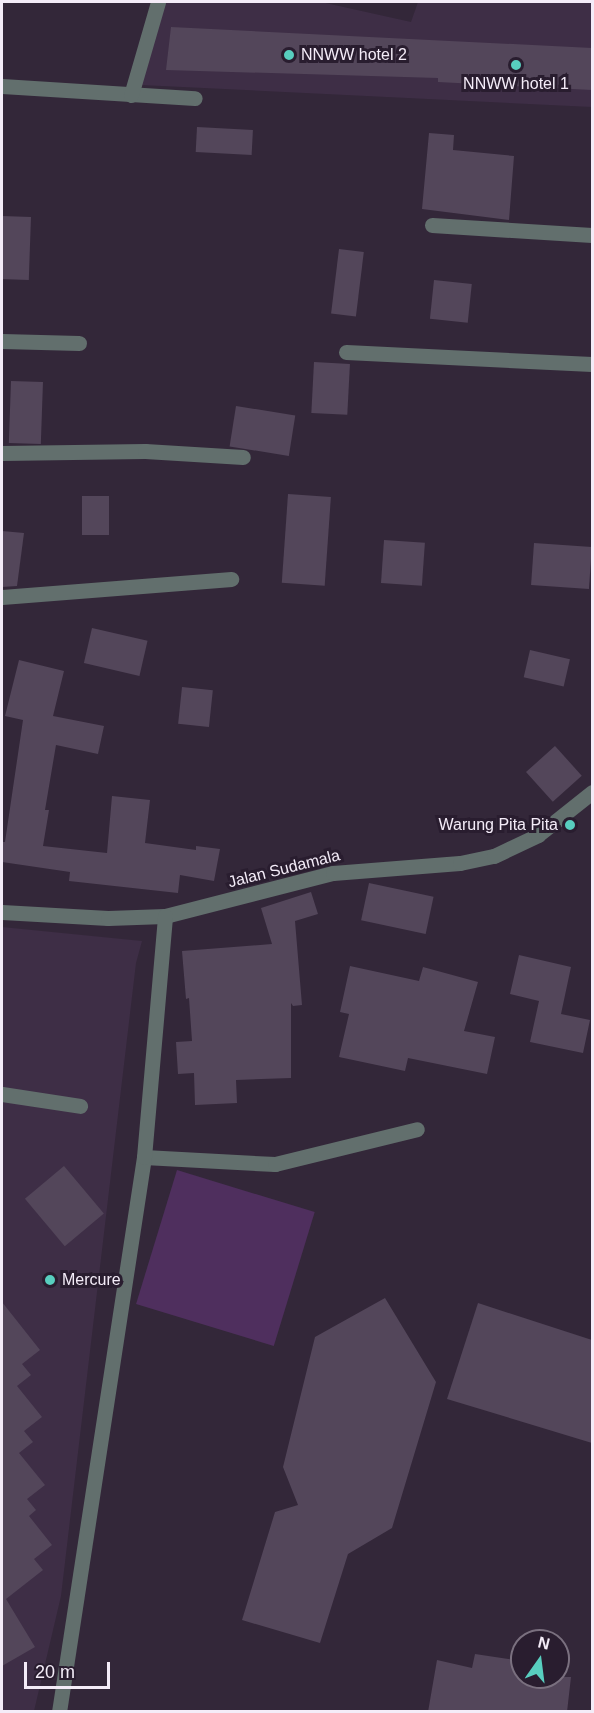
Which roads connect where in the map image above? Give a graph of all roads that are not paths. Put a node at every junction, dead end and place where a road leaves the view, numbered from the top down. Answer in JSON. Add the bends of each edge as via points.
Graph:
{"nodes":[{"id":1,"x":158,"y":2,"type":"edge"},
{"id":2,"x":2,"y":86,"type":"edge"},
{"id":3,"x":131,"y":95,"type":"junction"},
{"id":4,"x":195,"y":98,"type":"dead end"},
{"id":5,"x":432,"y":225,"type":"dead end"},
{"id":6,"x":592,"y":235,"type":"edge"},
{"id":7,"x":2,"y":340,"type":"edge"},
{"id":8,"x":80,"y":343,"type":"dead end"},
{"id":9,"x":345,"y":352,"type":"dead end"},
{"id":10,"x":592,"y":364,"type":"edge"},
{"id":11,"x":2,"y":453,"type":"edge"},
{"id":12,"x":243,"y":457,"type":"dead end"},
{"id":13,"x":231,"y":579,"type":"dead end"},
{"id":14,"x":2,"y":597,"type":"edge"},
{"id":15,"x":592,"y":792,"type":"edge"},
{"id":16,"x":2,"y":912,"type":"edge"},
{"id":17,"x":165,"y":916,"type":"junction"},
{"id":18,"x":2,"y":1094,"type":"edge"},
{"id":19,"x":80,"y":1106,"type":"dead end"},
{"id":20,"x":417,"y":1129,"type":"dead end"},
{"id":21,"x":144,"y":1157,"type":"junction"},
{"id":22,"x":59,"y":1712,"type":"edge"}],
"edges":[{"from":1,"to":3,"type":"street"},
{"from":2,"to":3,"type":"street"},
{"from":3,"to":4,"type":"street"},
{"from":5,"to":6,"type":"street"},
{"from":7,"to":8,"type":"street"},
{"from":9,"to":10,"type":"street"},
{"from":11,"to":12,"type":"street","via":[[145,451]]},
{"from":13,"to":14,"type":"street"},
{"from":15,"to":17,"type":"street","name":"Jalan Sudamala","via":[[538,835],[494,856],[339,872]]},
{"from":16,"to":17,"type":"street","name":"Jalan Sudamala","via":[[108,918]]},
{"from":17,"to":21,"type":"street"},
{"from":18,"to":19,"type":"street"},
{"from":20,"to":21,"type":"street","via":[[275,1164]]},
{"from":21,"to":22,"type":"street"}]}
